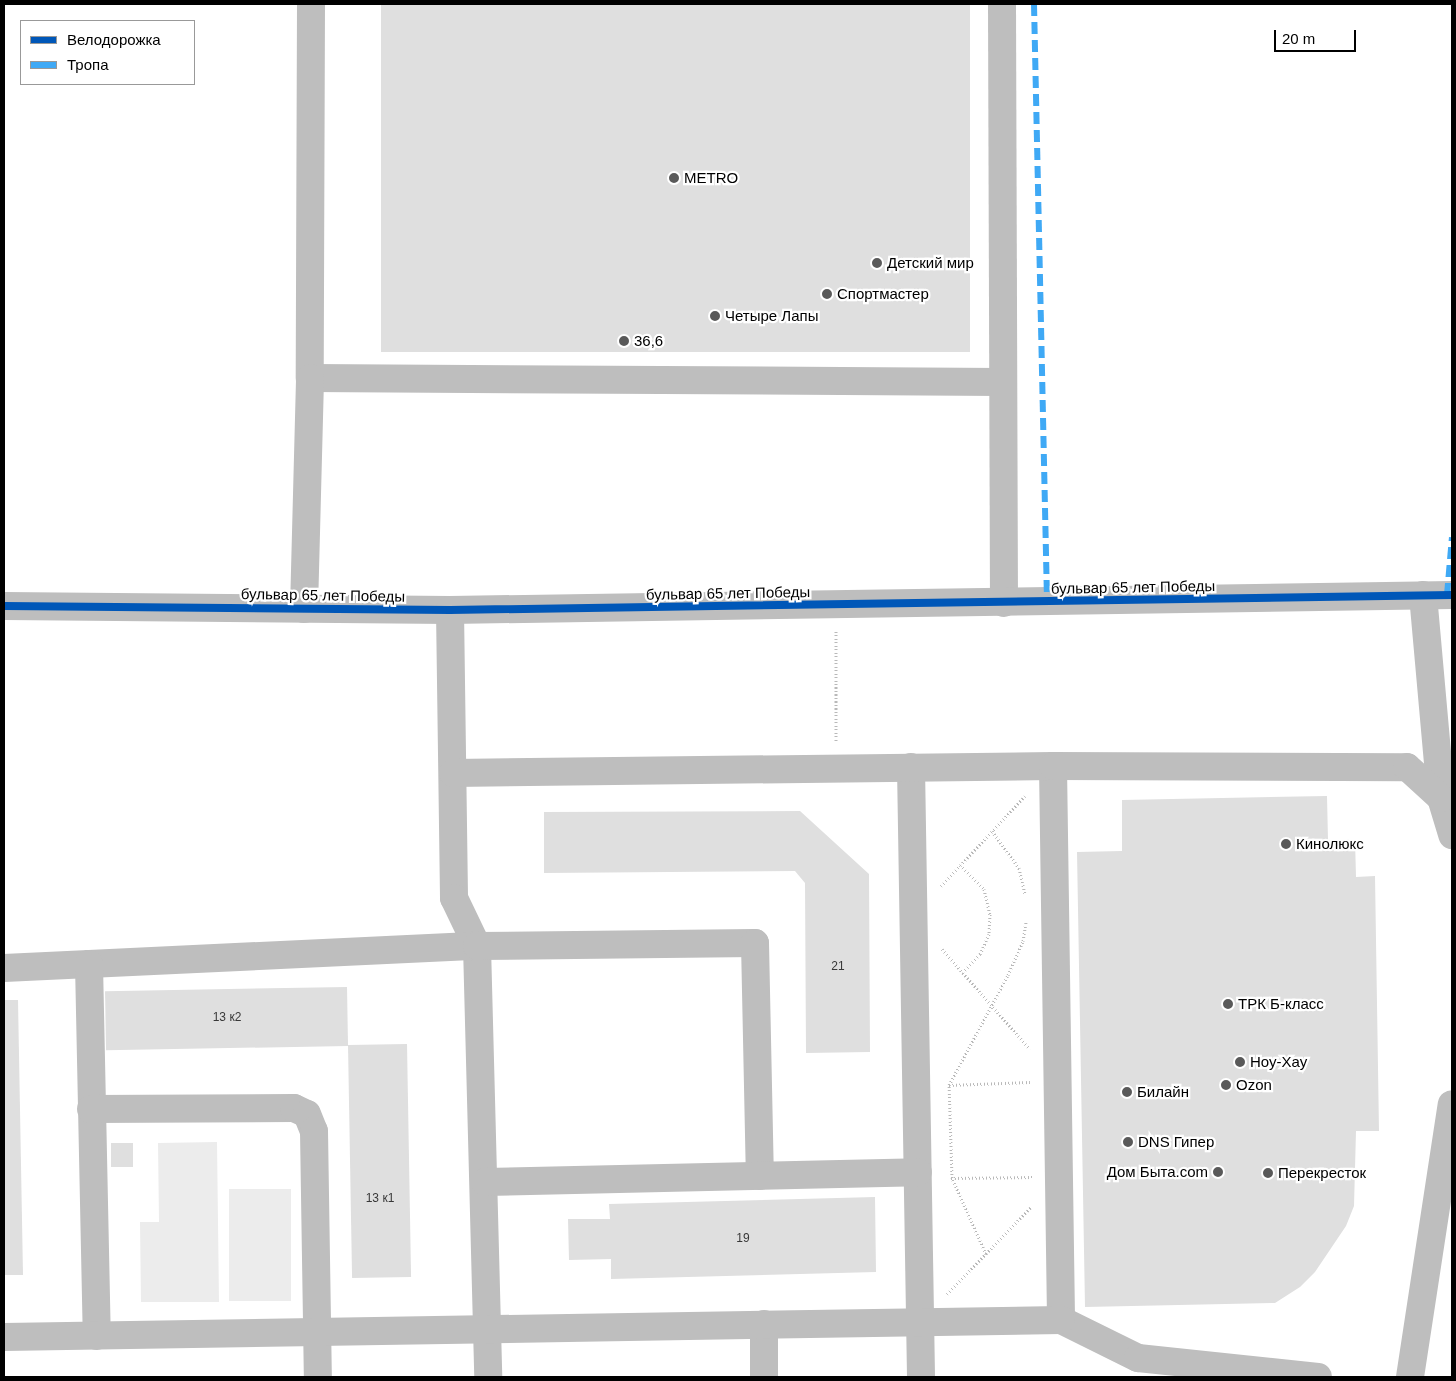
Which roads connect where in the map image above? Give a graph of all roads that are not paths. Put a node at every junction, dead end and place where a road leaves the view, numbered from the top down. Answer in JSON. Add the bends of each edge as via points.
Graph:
{"nodes":[{"id":1,"x":311,"y":4,"type":"edge"},
{"id":2,"x":1002,"y":4,"type":"edge"},
{"id":3,"x":310,"y":378,"type":"junction"},
{"id":4,"x":1002,"y":382,"type":"junction"},
{"id":5,"x":1423,"y":595,"type":"junction"},
{"id":6,"x":1452,"y":595,"type":"edge"},
{"id":7,"x":1004,"y":603,"type":"junction"},
{"id":8,"x":4,"y":606,"type":"edge"},
{"id":9,"x":304,"y":609,"type":"junction"},
{"id":10,"x":450,"y":610,"type":"junction"},
{"id":11,"x":1053,"y":766,"type":"junction"},
{"id":12,"x":911,"y":767,"type":"junction"},
{"id":13,"x":453,"y":773,"type":"junction"},
{"id":14,"x":1441,"y":798,"type":"junction"},
{"id":15,"x":1452,"y":836,"type":"edge"},
{"id":16,"x":477,"y":946,"type":"junction"},
{"id":17,"x":89,"y":964,"type":"junction"},
{"id":18,"x":4,"y":968,"type":"edge"},
{"id":19,"x":1452,"y":1104,"type":"edge"},
{"id":20,"x":91,"y":1109,"type":"junction"},
{"id":21,"x":918,"y":1175,"type":"junction"},
{"id":22,"x":760,"y":1176,"type":"junction"},
{"id":23,"x":485,"y":1182,"type":"junction"},
{"id":24,"x":1062,"y":1320,"type":"junction"},
{"id":25,"x":920,"y":1321,"type":"junction"},
{"id":26,"x":764,"y":1324,"type":"junction"},
{"id":27,"x":488,"y":1332,"type":"junction"},
{"id":28,"x":317,"y":1334,"type":"junction"},
{"id":29,"x":97,"y":1336,"type":"junction"},
{"id":30,"x":4,"y":1337,"type":"edge"},
{"id":31,"x":318,"y":1377,"type":"edge"},
{"id":32,"x":488,"y":1377,"type":"edge"},
{"id":33,"x":764,"y":1377,"type":"edge"},
{"id":34,"x":921,"y":1377,"type":"edge"},
{"id":35,"x":1318,"y":1377,"type":"edge"},
{"id":36,"x":1410,"y":1377,"type":"edge"}],
"edges":[{"from":1,"to":3,"type":"street"},
{"from":2,"to":4,"type":"street"},
{"from":3,"to":4,"type":"street"},
{"from":3,"to":9,"type":"street"},
{"from":4,"to":7,"type":"street"},
{"from":5,"to":6,"type":"street","name":"бульвар 65 лет Победы"},
{"from":5,"to":7,"type":"street","name":"бульвар 65 лет Победы"},
{"from":5,"to":14,"type":"street"},
{"from":7,"to":10,"type":"street","name":"бульвар 65 лет Победы"},
{"from":8,"to":9,"type":"street","name":"бульвар 65 лет Победы"},
{"from":9,"to":10,"type":"street","name":"бульвар 65 лет Победы"},
{"from":10,"to":13,"type":"street"},
{"from":11,"to":12,"type":"street"},
{"from":11,"to":14,"type":"street","via":[[1407,767]]},
{"from":11,"to":24,"type":"street"},
{"from":12,"to":13,"type":"street"},
{"from":12,"to":21,"type":"street"},
{"from":13,"to":16,"type":"street","via":[[454,898]]},
{"from":14,"to":15,"type":"street"},
{"from":16,"to":17,"type":"street"},
{"from":16,"to":22,"type":"street","via":[[755,943]]},
{"from":16,"to":23,"type":"street"},
{"from":17,"to":18,"type":"street"},
{"from":17,"to":20,"type":"street"},
{"from":19,"to":36,"type":"street"},
{"from":20,"to":28,"type":"street","via":[[294,1108],[307,1114],[314,1131]]},
{"from":20,"to":29,"type":"street"},
{"from":21,"to":22,"type":"street"},
{"from":21,"to":25,"type":"street"},
{"from":22,"to":23,"type":"street"},
{"from":23,"to":27,"type":"street"},
{"from":24,"to":25,"type":"street"},
{"from":24,"to":35,"type":"street","via":[[1138,1358]]},
{"from":25,"to":26,"type":"street"},
{"from":25,"to":34,"type":"street"},
{"from":26,"to":27,"type":"street"},
{"from":26,"to":33,"type":"street"},
{"from":27,"to":28,"type":"street"},
{"from":27,"to":32,"type":"street"},
{"from":28,"to":29,"type":"street"},
{"from":28,"to":31,"type":"street"},
{"from":29,"to":30,"type":"street"}]}
